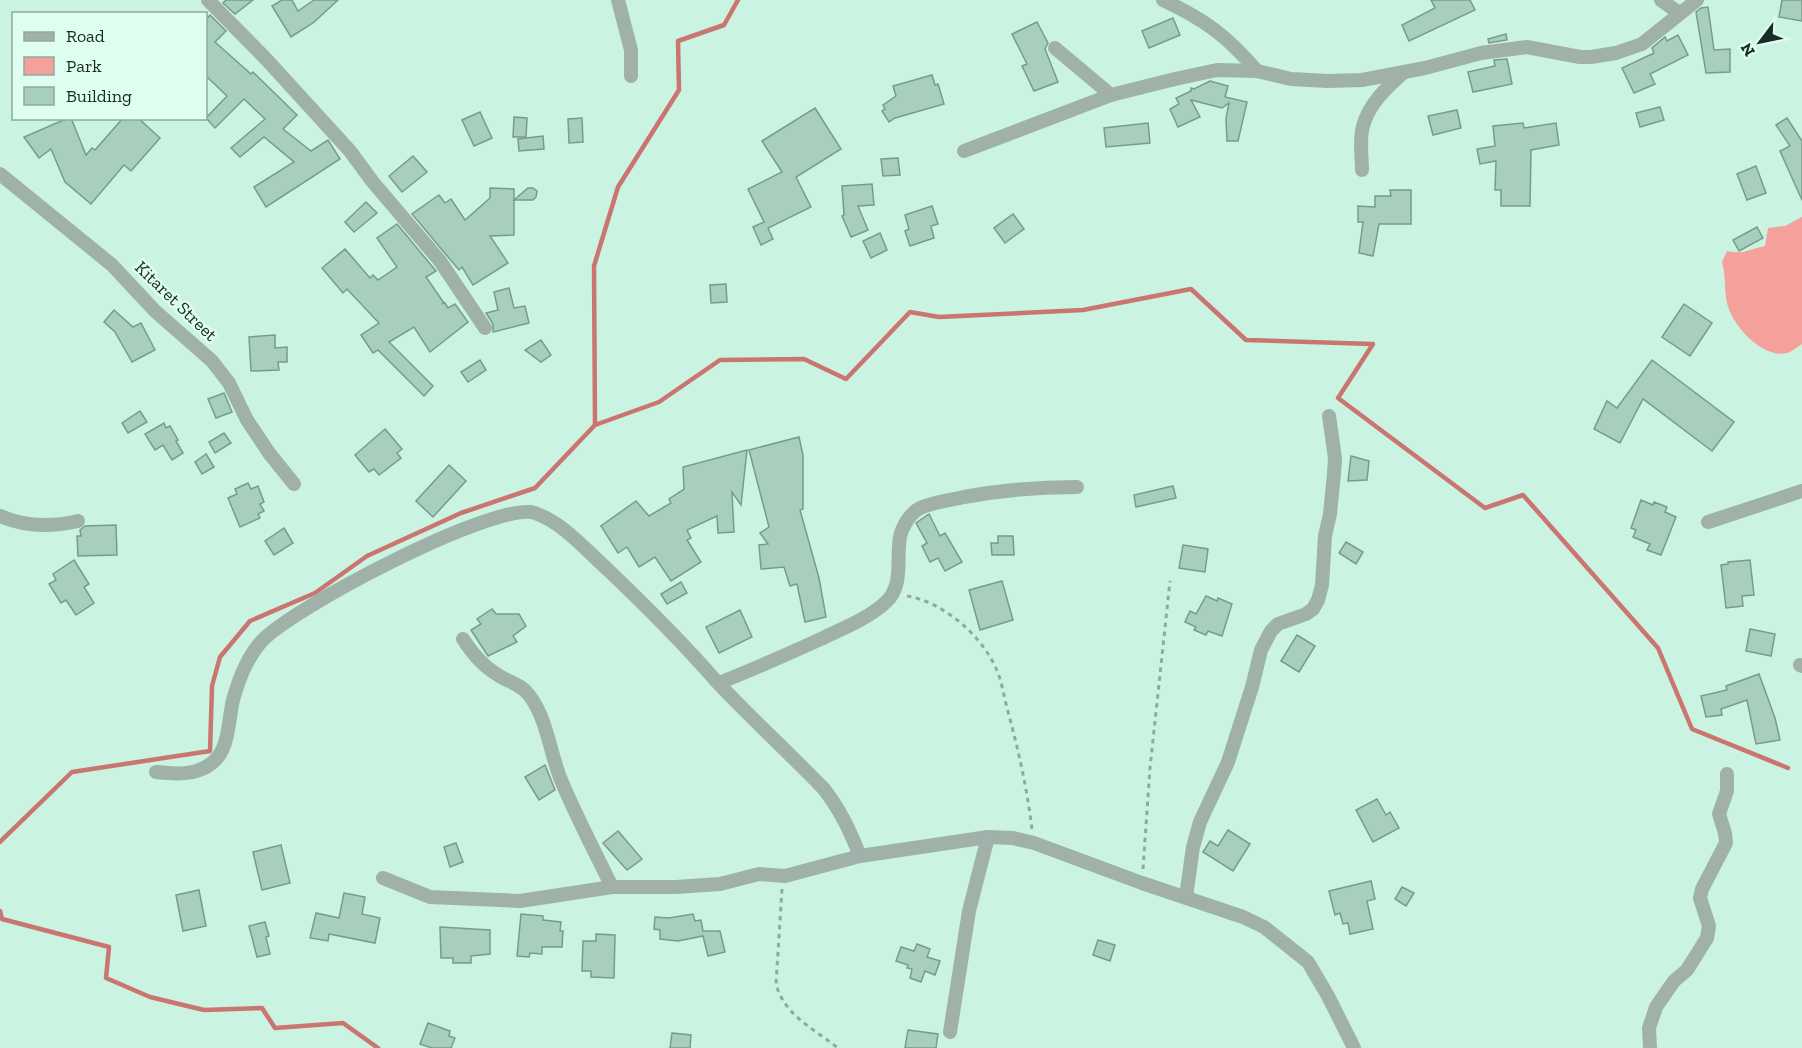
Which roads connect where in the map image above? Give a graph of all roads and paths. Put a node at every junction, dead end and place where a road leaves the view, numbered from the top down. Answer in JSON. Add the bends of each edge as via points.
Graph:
{"nodes":[{"id":1,"x":208,"y":0,"type":"edge"},
{"id":2,"x":618,"y":0,"type":"edge"},
{"id":3,"x":1163,"y":0,"type":"edge"},
{"id":4,"x":1661,"y":0,"type":"edge"},
{"id":5,"x":1696,"y":0,"type":"edge"},
{"id":6,"x":1679,"y":14,"type":"junction"},
{"id":7,"x":1054,"y":48,"type":"dead end"},
{"id":8,"x":1257,"y":71,"type":"junction"},
{"id":9,"x":1405,"y":72,"type":"junction"},
{"id":10,"x":631,"y":76,"type":"dead end"},
{"id":11,"x":1111,"y":95,"type":"junction"},
{"id":12,"x":964,"y":151,"type":"dead end"},
{"id":13,"x":1362,"y":170,"type":"dead end"},
{"id":14,"x":0,"y":174,"type":"edge"},
{"id":15,"x":485,"y":328,"type":"dead end"},
{"id":16,"x":1329,"y":416,"type":"dead end"},
{"id":17,"x":294,"y":484,"type":"dead end"},
{"id":18,"x":1077,"y":487,"type":"dead end"},
{"id":19,"x":1802,"y":491,"type":"edge"},
{"id":20,"x":0,"y":516,"type":"edge"},
{"id":21,"x":78,"y":521,"type":"dead end"},
{"id":22,"x":1708,"y":522,"type":"dead end"},
{"id":23,"x":1170,"y":581,"type":"dead end"},
{"id":24,"x":893,"y":593,"type":"junction"},
{"id":25,"x":463,"y":639,"type":"dead end"},
{"id":26,"x":718,"y":683,"type":"junction"},
{"id":27,"x":156,"y":772,"type":"dead end"},
{"id":28,"x":1727,"y":774,"type":"dead end"},
{"id":29,"x":988,"y":837,"type":"junction"},
{"id":30,"x":1034,"y":843,"type":"junction"},
{"id":31,"x":860,"y":856,"type":"junction"},
{"id":32,"x":785,"y":876,"type":"junction"},
{"id":33,"x":382,"y":878,"type":"dead end"},
{"id":34,"x":1142,"y":883,"type":"junction"},
{"id":35,"x":612,"y":887,"type":"junction"},
{"id":36,"x":1186,"y":897,"type":"junction"},
{"id":37,"x":950,"y":1032,"type":"dead end"},
{"id":38,"x":838,"y":1048,"type":"edge"},
{"id":39,"x":1354,"y":1048,"type":"edge"},
{"id":40,"x":1650,"y":1048,"type":"edge"}],
"edges":[{"from":1,"to":15,"type":"street","via":[[350,152],[440,261]]},
{"from":2,"to":10,"type":"street","via":[[631,50]]},
{"from":3,"to":8,"type":"street","via":[[1204,20],[1237,47]]},
{"from":4,"to":6,"type":"street"},
{"from":5,"to":6,"type":"street"},
{"from":6,"to":9,"type":"street","via":[[1642,44],[1616,53],[1580,57],[1527,47],[1481,53]]},
{"from":7,"to":11,"type":"street"},
{"from":8,"to":9,"type":"street","via":[[1291,79],[1328,81]]},
{"from":8,"to":11,"type":"street","via":[[1217,70]]},
{"from":9,"to":13,"type":"street","via":[[1384,89],[1362,127]]},
{"from":11,"to":12,"type":"street"},
{"from":14,"to":17,"type":"street","name":"Kitaret Street","via":[[112,265],[155,311],[212,361],[269,453]]},
{"from":16,"to":36,"type":"street","via":[[1335,458],[1318,600],[1306,614],[1278,624],[1261,650],[1228,762],[1200,822]]},
{"from":18,"to":24,"type":"street","via":[[978,495],[918,509],[900,535]]},
{"from":19,"to":22,"type":"street"},
{"from":20,"to":21,"type":"street","via":[[40,525]]},
{"from":23,"to":34,"type":"path"},
{"from":24,"to":26,"type":"street","via":[[868,615],[841,630]]},
{"from":24,"to":30,"type":"path","via":[[917,597],[950,613],[977,639],[997,671],[1026,782]]},
{"from":25,"to":35,"type":"street","via":[[488,668],[520,686],[534,703],[561,778]]},
{"from":26,"to":27,"type":"street","via":[[686,645],[590,552],[533,512],[500,515],[382,566],[282,626],[262,641],[243,668],[220,755],[200,771]]},
{"from":26,"to":31,"type":"street","via":[[823,788],[848,826]]},
{"from":28,"to":40,"type":"street","via":[[1719,814],[1726,843],[1700,898],[1709,926],[1707,938],[1656,1007],[1649,1028]]},
{"from":29,"to":30,"type":"street"},
{"from":29,"to":31,"type":"street"},
{"from":29,"to":37,"type":"street","via":[[969,911]]},
{"from":30,"to":34,"type":"street"},
{"from":31,"to":32,"type":"street"},
{"from":32,"to":35,"type":"street","via":[[759,874],[720,884],[676,887]]},
{"from":32,"to":38,"type":"path","via":[[778,993],[803,1023]]},
{"from":33,"to":35,"type":"street","via":[[430,897],[459,899],[520,901]]},
{"from":34,"to":36,"type":"street"},
{"from":36,"to":39,"type":"street","via":[[1264,927],[1308,962]]}]}
